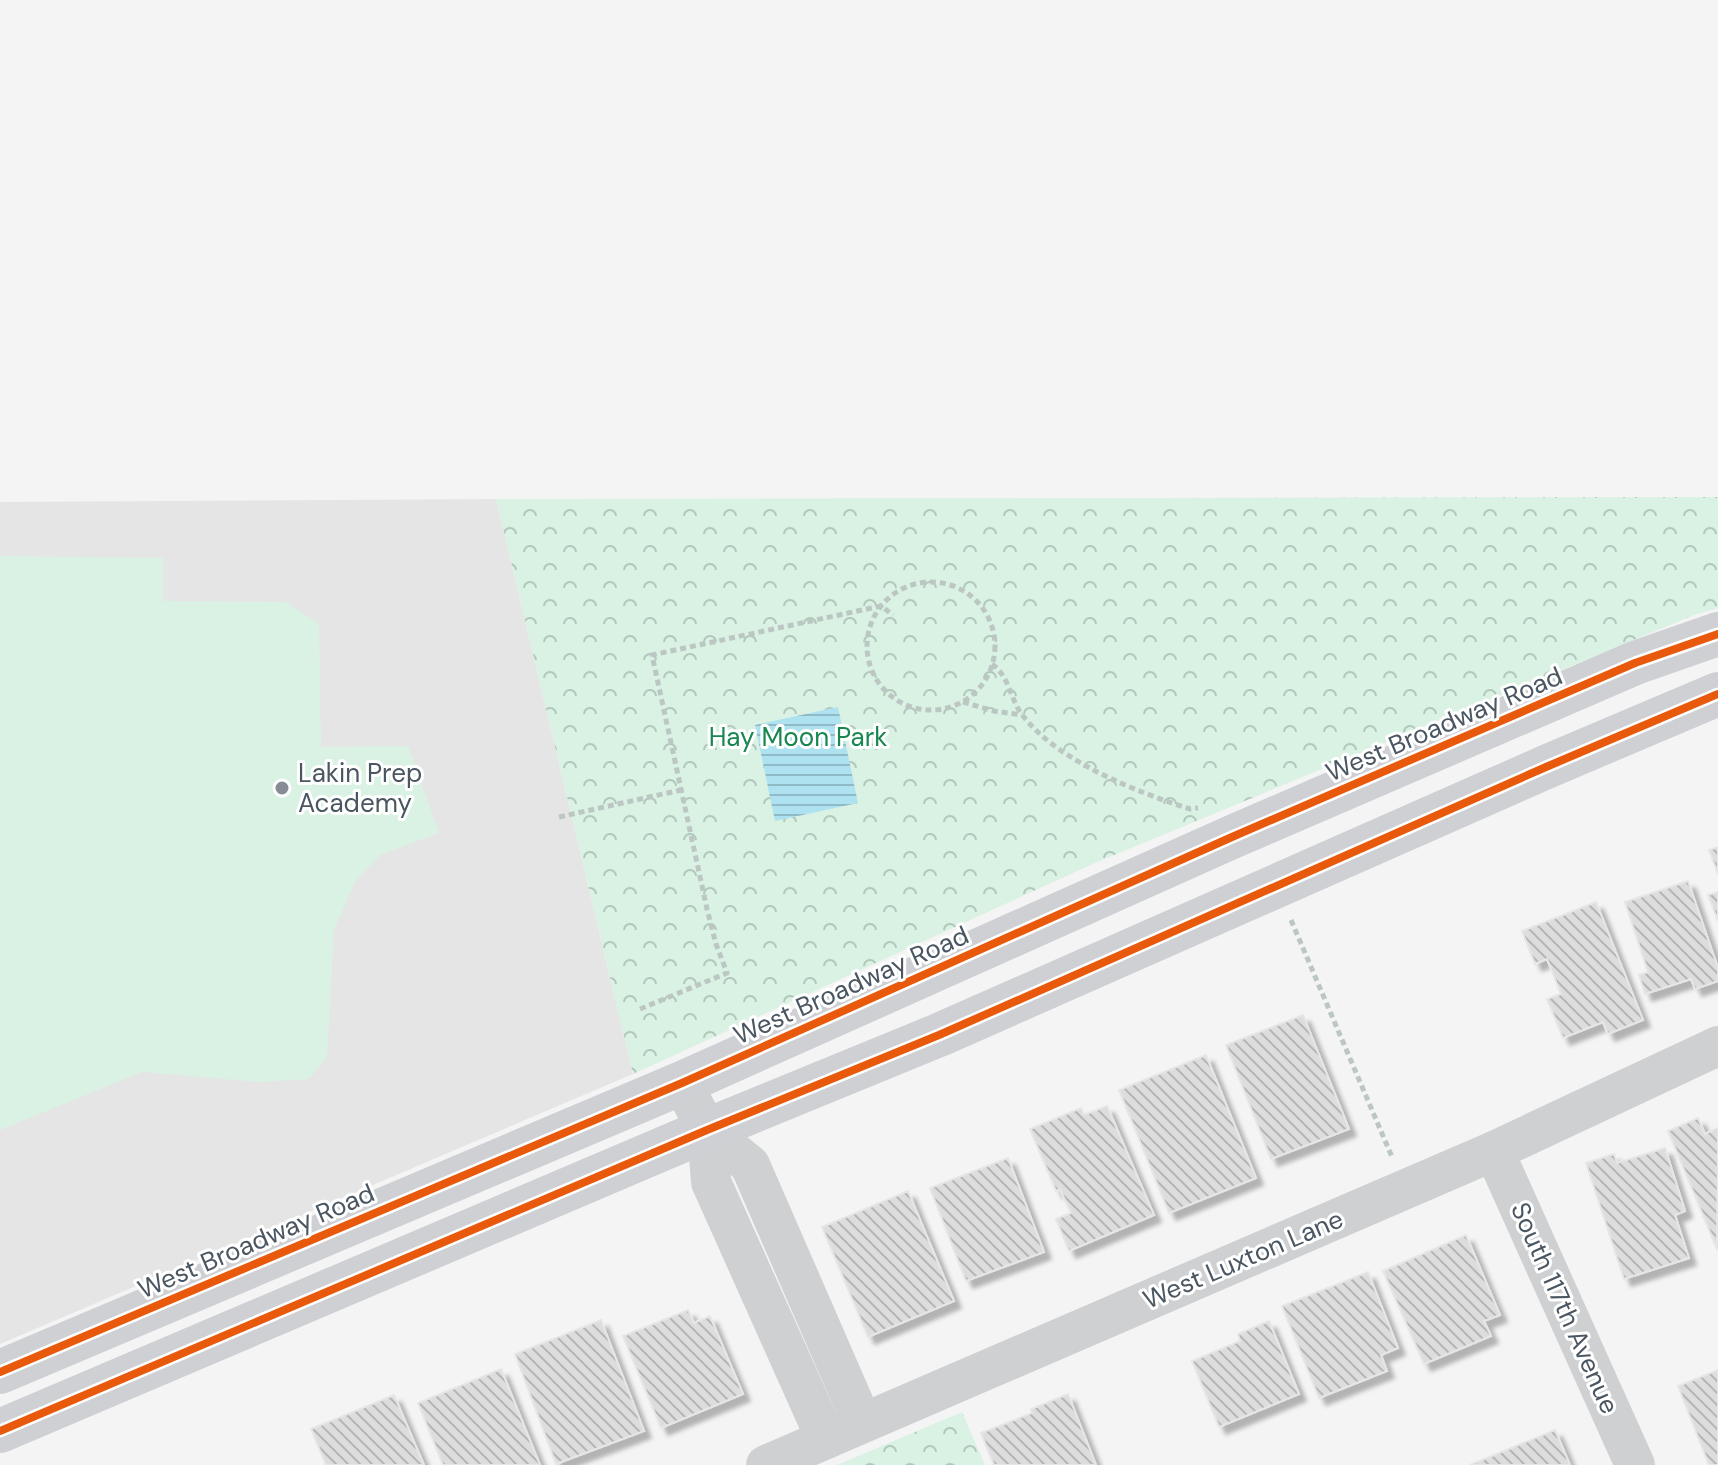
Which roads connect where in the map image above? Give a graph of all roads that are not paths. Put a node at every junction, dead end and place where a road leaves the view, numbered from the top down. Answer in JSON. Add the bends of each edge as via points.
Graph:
{"nodes":[{"id":1,"x":1718,"y":634,"type":"edge"},
{"id":2,"x":1718,"y":694,"type":"edge"},
{"id":3,"x":1718,"y":1046,"type":"edge"},
{"id":4,"x":682,"y":1083,"type":"junction"},
{"id":5,"x":707,"y":1130,"type":"junction"},
{"id":6,"x":1494,"y":1151,"type":"junction"},
{"id":7,"x":0,"y":1372,"type":"edge"},
{"id":8,"x":862,"y":1422,"type":"junction"},
{"id":9,"x":0,"y":1431,"type":"edge"},
{"id":10,"x":826,"y":1439,"type":"junction"},
{"id":11,"x":766,"y":1465,"type":"edge"},
{"id":12,"x":1635,"y":1465,"type":"edge"}],
"edges":[{"from":1,"to":4,"type":"main road","name":"West Broadway Road","via":[[1635,663],[1232,837]]},
{"from":2,"to":5,"type":"main road","via":[[939,1035]]},
{"from":3,"to":6,"type":"street","name":"West Luxton Lane"},
{"from":4,"to":5,"type":"street"},
{"from":4,"to":7,"type":"main road","name":"West Broadway Road"},
{"from":5,"to":8,"type":"street","via":[[750,1165]]},
{"from":5,"to":9,"type":"main road"},
{"from":5,"to":10,"type":"street","via":[[711,1182]]},
{"from":6,"to":8,"type":"street","name":"West Luxton Lane"},
{"from":6,"to":12,"type":"street","name":"South 117th Avenue"},
{"from":8,"to":10,"type":"street","name":"West Luxton Lane"},
{"from":10,"to":11,"type":"street","name":"West Luxton Lane"}]}
